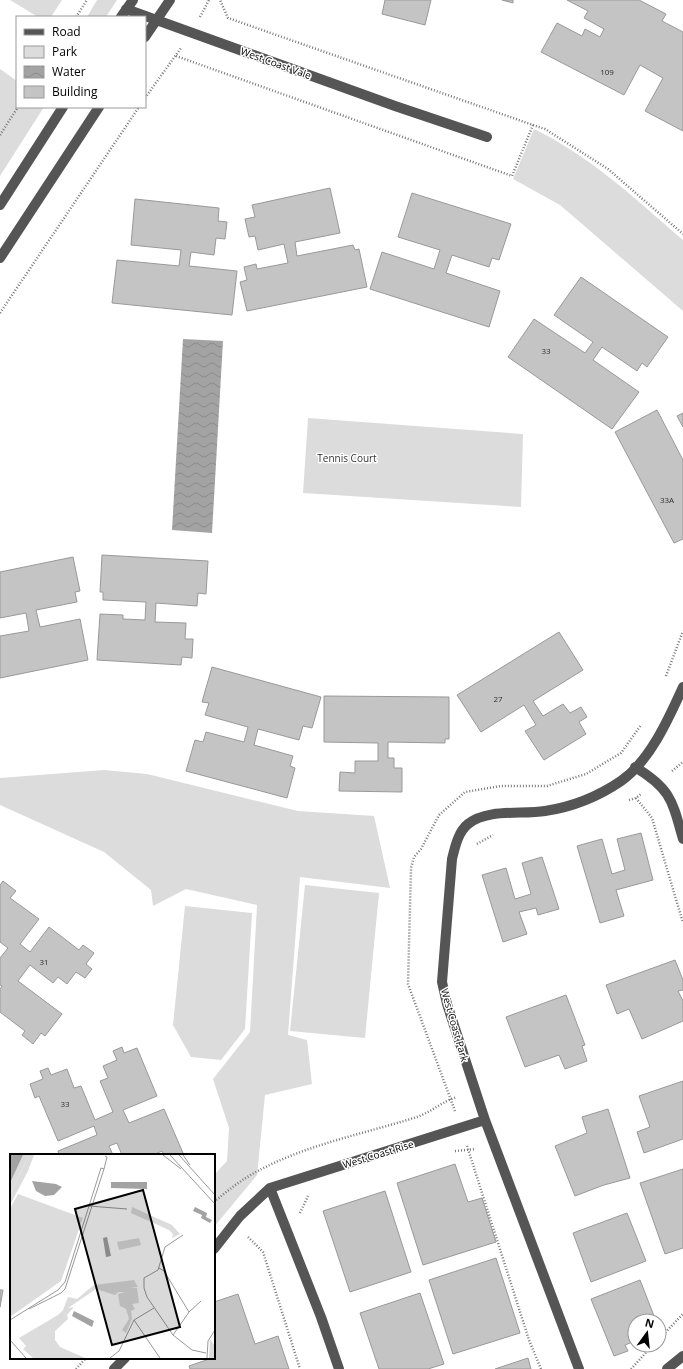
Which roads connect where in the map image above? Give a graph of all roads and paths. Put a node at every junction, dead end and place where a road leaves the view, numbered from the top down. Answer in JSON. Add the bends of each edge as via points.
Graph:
{"nodes":[{"id":1,"x":87,"y":0,"type":"edge"},
{"id":2,"x":133,"y":0,"type":"edge"},
{"id":3,"x":170,"y":0,"type":"edge"},
{"id":4,"x":209,"y":0,"type":"edge"},
{"id":5,"x":124,"y":13,"type":"edge"},
{"id":6,"x":77,"y":16,"type":"edge"},
{"id":7,"x":138,"y":16,"type":"edge"},
{"id":8,"x":146,"y":18,"type":"edge"},
{"id":9,"x":156,"y":20,"type":"junction"},
{"id":10,"x":192,"y":33,"type":"junction"},
{"id":11,"x":146,"y":35,"type":"edge"},
{"id":12,"x":146,"y":97,"type":"edge"},
{"id":13,"x":17,"y":108,"type":"edge"},
{"id":14,"x":62,"y":108,"type":"edge"},
{"id":15,"x":98,"y":108,"type":"edge"},
{"id":16,"x":137,"y":108,"type":"edge"},
{"id":17,"x":533,"y":125,"type":"dead end"},
{"id":18,"x":0,"y":136,"type":"edge"},
{"id":19,"x":487,"y":137,"type":"dead end"},
{"id":20,"x":0,"y":205,"type":"edge"},
{"id":21,"x":683,"y":234,"type":"edge"},
{"id":22,"x":0,"y":258,"type":"edge"},
{"id":23,"x":0,"y":313,"type":"edge"},
{"id":24,"x":683,"y":631,"type":"edge"},
{"id":25,"x":664,"y":682,"type":"dead end"},
{"id":26,"x":683,"y":687,"type":"edge"},
{"id":27,"x":644,"y":722,"type":"dead end"},
{"id":28,"x":635,"y":767,"type":"junction"},
{"id":29,"x":624,"y":801,"type":"dead end"},
{"id":30,"x":496,"y":832,"type":"dead end"},
{"id":31,"x":683,"y":839,"type":"edge"},
{"id":32,"x":472,"y":848,"type":"dead end"},
{"id":33,"x":683,"y":923,"type":"edge"},
{"id":34,"x":451,"y":1099,"type":"junction"},
{"id":35,"x":485,"y":1120,"type":"junction"},
{"id":36,"x":461,"y":1128,"type":"junction"},
{"id":37,"x":468,"y":1150,"type":"junction"},
{"id":38,"x":449,"y":1151,"type":"dead end"},
{"id":39,"x":270,"y":1188,"type":"junction"},
{"id":40,"x":310,"y":1192,"type":"dead end"},
{"id":41,"x":215,"y":1201,"type":"edge"},
{"id":42,"x":278,"y":1207,"type":"junction"},
{"id":43,"x":245,"y":1234,"type":"dead end"},
{"id":44,"x":215,"y":1248,"type":"edge"},
{"id":45,"x":683,"y":1314,"type":"edge"},
{"id":46,"x":667,"y":1331,"type":"edge"},
{"id":47,"x":646,"y":1353,"type":"edge"},
{"id":48,"x":683,"y":1356,"type":"edge"},
{"id":49,"x":85,"y":1359,"type":"edge"},
{"id":50,"x":124,"y":1359,"type":"edge"},
{"id":51,"x":76,"y":1369,"type":"edge"},
{"id":52,"x":114,"y":1369,"type":"edge"},
{"id":53,"x":300,"y":1369,"type":"edge"},
{"id":54,"x":339,"y":1369,"type":"edge"},
{"id":55,"x":541,"y":1369,"type":"edge"},
{"id":56,"x":579,"y":1369,"type":"edge"},
{"id":57,"x":631,"y":1369,"type":"edge"},
{"id":58,"x":667,"y":1369,"type":"edge"}],
"edges":[{"from":1,"to":6,"type":"path"},
{"from":2,"to":5,"type":"street"},
{"from":3,"to":9,"type":"street"},
{"from":4,"to":10,"type":"path"},
{"from":5,"to":7,"type":"street","name":"West Coast Vale"},
{"from":8,"to":9,"type":"street","name":"West Coast Vale"},
{"from":9,"to":10,"type":"street","name":"West Coast Vale"},
{"from":9,"to":11,"type":"street"},
{"from":10,"to":12,"type":"path"},
{"from":10,"to":19,"type":"street","name":"West Coast Vale"},
{"from":13,"to":18,"type":"path"},
{"from":14,"to":20,"type":"street"},
{"from":15,"to":22,"type":"street"},
{"from":16,"to":23,"type":"path"},
{"from":17,"to":21,"type":"path","via":[[545,129],[608,169]]},
{"from":24,"to":25,"type":"path"},
{"from":26,"to":28,"type":"street","name":"West Coast Park","via":[[664,727]]},
{"from":27,"to":34,"type":"path","via":[[621,753],[586,774],[547,786],[501,786],[465,792],[439,815],[414,857],[411,868],[408,984]]},
{"from":28,"to":31,"type":"street","via":[[667,792]]},
{"from":28,"to":35,"type":"street","name":"West Coast Park","via":[[622,780],[571,806],[546,811],[483,816],[467,824],[457,840],[452,859],[442,982]]},
{"from":29,"to":33,"type":"path","via":[[636,798],[652,818]]},
{"from":30,"to":32,"type":"path"},
{"from":34,"to":36,"type":"path"},
{"from":34,"to":41,"type":"path","via":[[419,1116],[295,1154],[255,1172]]},
{"from":35,"to":36,"type":"street","name":"West Coast Rise"},
{"from":35,"to":56,"type":"street","name":"West Coast Park"},
{"from":36,"to":37,"type":"path"},
{"from":36,"to":39,"type":"street","name":"West Coast Rise"},
{"from":37,"to":38,"type":"path"},
{"from":37,"to":55,"type":"path","via":[[529,1340]]},
{"from":39,"to":42,"type":"street"},
{"from":39,"to":44,"type":"street","name":"West Coast Rise","via":[[240,1216]]},
{"from":40,"to":42,"type":"path"},
{"from":42,"to":54,"type":"street","via":[[322,1317]]},
{"from":43,"to":53,"type":"path","via":[[263,1252]]},
{"from":45,"to":46,"type":"path"},
{"from":47,"to":57,"type":"path"},
{"from":48,"to":58,"type":"street"},
{"from":49,"to":51,"type":"path"},
{"from":50,"to":52,"type":"street"}]}
